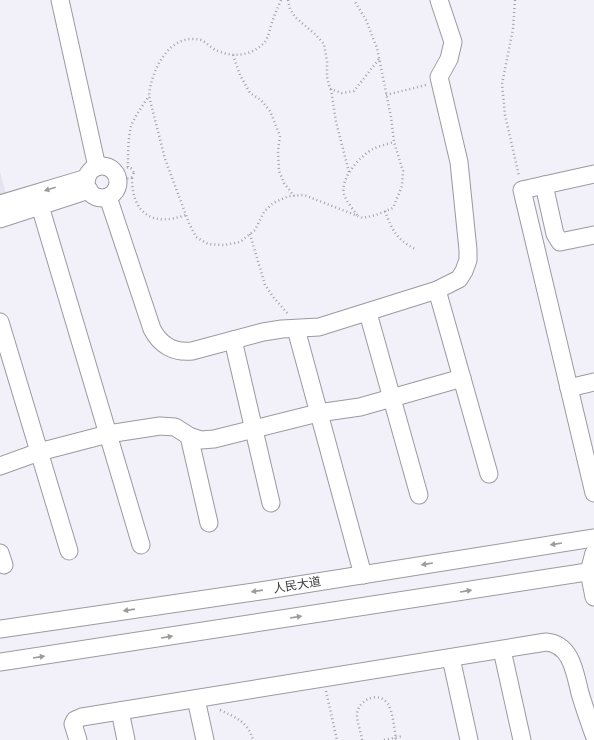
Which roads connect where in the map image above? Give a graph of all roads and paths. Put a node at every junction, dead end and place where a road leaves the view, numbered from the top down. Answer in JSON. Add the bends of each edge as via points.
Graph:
{"nodes":[{"id":1,"x":60,"y":0,"type":"edge"},
{"id":2,"x":281,"y":0,"type":"edge"},
{"id":3,"x":288,"y":0,"type":"edge"},
{"id":4,"x":354,"y":0,"type":"edge"},
{"id":5,"x":439,"y":0,"type":"edge"},
{"id":6,"x":515,"y":0,"type":"edge"},
{"id":7,"x":233,"y":55,"type":"junction"},
{"id":8,"x":379,"y":60,"type":"junction"},
{"id":9,"x":440,"y":81,"type":"junction"},
{"id":10,"x":330,"y":89,"type":"junction"},
{"id":11,"x":386,"y":95,"type":"junction"},
{"id":12,"x":149,"y":96,"type":"junction"},
{"id":13,"x":394,"y":142,"type":"junction"},
{"id":14,"x":128,"y":167,"type":"junction"},
{"id":15,"x":350,"y":173,"type":"junction"},
{"id":16,"x":594,"y":174,"type":"edge"},
{"id":17,"x":91,"y":178,"type":"junction"},
{"id":18,"x":132,"y":178,"type":"junction"},
{"id":19,"x":544,"y":185,"type":"junction"},
{"id":20,"x":522,"y":190,"type":"junction"},
{"id":21,"x":294,"y":196,"type":"junction"},
{"id":22,"x":108,"y":197,"type":"junction"},
{"id":23,"x":0,"y":204,"type":"edge"},
{"id":24,"x":40,"y":206,"type":"junction"},
{"id":25,"x":385,"y":211,"type":"junction"},
{"id":26,"x":186,"y":215,"type":"junction"},
{"id":27,"x":358,"y":216,"type":"junction"},
{"id":28,"x":0,"y":219,"type":"edge"},
{"id":29,"x":250,"y":234,"type":"junction"},
{"id":30,"x":594,"y":234,"type":"edge"},
{"id":31,"x":415,"y":249,"type":"dead end"},
{"id":32,"x":437,"y":290,"type":"junction"},
{"id":33,"x":368,"y":313,"type":"junction"},
{"id":34,"x":0,"y":322,"type":"edge"},
{"id":35,"x":296,"y":329,"type":"junction"},
{"id":36,"x":233,"y":340,"type":"junction"},
{"id":37,"x":462,"y":378,"type":"junction"},
{"id":38,"x":594,"y":382,"type":"edge"},
{"id":39,"x":569,"y":388,"type":"junction"},
{"id":40,"x":392,"y":398,"type":"junction"},
{"id":41,"x":318,"y":413,"type":"junction"},
{"id":42,"x":254,"y":429,"type":"junction"},
{"id":43,"x":108,"y":434,"type":"junction"},
{"id":44,"x":189,"y":436,"type":"junction"},
{"id":45,"x":39,"y":452,"type":"junction"},
{"id":46,"x":0,"y":466,"type":"edge"},
{"id":47,"x":489,"y":474,"type":"dead end"},
{"id":48,"x":594,"y":493,"type":"edge"},
{"id":49,"x":420,"y":495,"type":"dead end"},
{"id":50,"x":272,"y":503,"type":"dead end"},
{"id":51,"x":209,"y":523,"type":"dead end"},
{"id":52,"x":594,"y":538,"type":"edge"},
{"id":53,"x":141,"y":545,"type":"dead end"},
{"id":54,"x":69,"y":551,"type":"dead end"},
{"id":55,"x":594,"y":553,"type":"edge"},
{"id":56,"x":592,"y":572,"type":"edge"},
{"id":57,"x":363,"y":574,"type":"junction"},
{"id":58,"x":594,"y":597,"type":"edge"},
{"id":59,"x":0,"y":629,"type":"edge"},
{"id":60,"x":502,"y":650,"type":"junction"},
{"id":61,"x":451,"y":658,"type":"junction"},
{"id":62,"x":0,"y":662,"type":"edge"},
{"id":63,"x":323,"y":679,"type":"junction"},
{"id":64,"x":196,"y":699,"type":"junction"},
{"id":65,"x":120,"y":711,"type":"junction"},
{"id":66,"x":594,"y":735,"type":"edge"},
{"id":67,"x":403,"y":736,"type":"dead end"},
{"id":68,"x":395,"y":739,"type":"edge"},
{"id":69,"x":78,"y":740,"type":"edge"},
{"id":70,"x":126,"y":740,"type":"edge"},
{"id":71,"x":205,"y":740,"type":"edge"},
{"id":72,"x":253,"y":740,"type":"edge"},
{"id":73,"x":337,"y":740,"type":"edge"},
{"id":74,"x":362,"y":740,"type":"edge"},
{"id":75,"x":384,"y":740,"type":"edge"},
{"id":76,"x":469,"y":740,"type":"edge"},
{"id":77,"x":522,"y":740,"type":"edge"}],
"edges":[{"from":1,"to":17,"type":"street"},
{"from":2,"to":7,"type":"path","via":[[266,42],[242,56]]},
{"from":3,"to":10,"type":"path","via":[[295,17],[324,44]]},
{"from":4,"to":8,"type":"path","via":[[366,20]]},
{"from":5,"to":9,"type":"street","via":[[453,42],[450,59],[439,77]]},
{"from":6,"to":20,"type":"path","via":[[513,29],[502,89],[505,115]]},
{"from":7,"to":12,"type":"path","via":[[215,50],[201,40],[187,40],[173,46],[156,69]]},
{"from":7,"to":21,"type":"path","via":[[250,93],[261,100],[270,111],[280,136],[279,171]]},
{"from":8,"to":10,"type":"path","via":[[354,91],[342,93]]},
{"from":8,"to":11,"type":"path"},
{"from":9,"to":11,"type":"path"},
{"from":9,"to":32,"type":"street","via":[[459,162],[468,260],[459,279]]},
{"from":10,"to":15,"type":"path"},
{"from":11,"to":13,"type":"path"},
{"from":12,"to":14,"type":"path","via":[[132,126]]},
{"from":12,"to":26,"type":"path","via":[[165,160]]},
{"from":13,"to":15,"type":"path","via":[[372,149],[355,164]]},
{"from":13,"to":25,"type":"path","via":[[403,171],[402,186],[393,208]]},
{"from":14,"to":18,"type":"path","via":[[134,171]]},
{"from":14,"to":18,"type":"path","via":[[122,174],[126,178]]},
{"from":15,"to":27,"type":"path","via":[[343,186],[344,195]]},
{"from":16,"to":19,"type":"street"},
{"from":17,"to":22,"type":"street","via":[[97,197]]},
{"from":17,"to":22,"type":"street","via":[[108,167],[113,170],[118,185]]},
{"from":17,"to":23,"type":"street","one_way":true},
{"from":17,"to":24,"type":"street"},
{"from":18,"to":26,"type":"path","via":[[134,197],[142,212],[149,217],[168,220]]},
{"from":19,"to":20,"type":"street"},
{"from":19,"to":30,"type":"street","via":[[555,234],[560,242]]},
{"from":20,"to":39,"type":"street"},
{"from":21,"to":27,"type":"path","via":[[304,195]]},
{"from":21,"to":29,"type":"path","via":[[273,203]]},
{"from":22,"to":36,"type":"street","via":[[156,336],[168,347],[183,352]]},
{"from":24,"to":28,"type":"street"},
{"from":24,"to":43,"type":"street"},
{"from":25,"to":27,"type":"path","via":[[376,216]]},
{"from":25,"to":31,"type":"path","via":[[392,228],[404,243]]},
{"from":26,"to":29,"type":"path","via":[[196,237],[208,244],[240,242]]},
{"from":29,"to":35,"type":"path","via":[[265,285],[295,322]]},
{"from":32,"to":33,"type":"street"},
{"from":32,"to":37,"type":"street"},
{"from":33,"to":35,"type":"street","via":[[319,327]]},
{"from":33,"to":40,"type":"street"},
{"from":34,"to":45,"type":"street"},
{"from":35,"to":36,"type":"street","via":[[263,332]]},
{"from":35,"to":41,"type":"street"},
{"from":36,"to":42,"type":"street"},
{"from":37,"to":40,"type":"street"},
{"from":37,"to":47,"type":"street"},
{"from":38,"to":39,"type":"street"},
{"from":39,"to":48,"type":"street"},
{"from":40,"to":41,"type":"street"},
{"from":40,"to":49,"type":"street"},
{"from":41,"to":42,"type":"street"},
{"from":41,"to":57,"type":"street"},
{"from":42,"to":44,"type":"street","via":[[214,439],[201,440]]},
{"from":42,"to":50,"type":"street"},
{"from":43,"to":44,"type":"street","via":[[160,426],[175,427]]},
{"from":43,"to":45,"type":"street"},
{"from":43,"to":53,"type":"street"},
{"from":44,"to":51,"type":"street"},
{"from":45,"to":46,"type":"street"},
{"from":45,"to":54,"type":"street"},
{"from":52,"to":57,"type":"street","name":"人民大道","one_way":true},
{"from":55,"to":56,"type":"street"},
{"from":56,"to":58,"type":"street"},
{"from":62,"to":56,"type":"street","one_way":true},
{"from":57,"to":59,"type":"street","name":"人民大道","one_way":true},
{"from":60,"to":61,"type":"street"},
{"from":60,"to":66,"type":"street","via":[[546,642],[564,651],[574,668]]},
{"from":60,"to":77,"type":"street"},
{"from":61,"to":63,"type":"street"},
{"from":61,"to":76,"type":"street"},
{"from":63,"to":64,"type":"street"},
{"from":63,"to":73,"type":"path"},
{"from":64,"to":65,"type":"street"},
{"from":64,"to":71,"type":"street"},
{"from":64,"to":72,"type":"path","via":[[245,724]]},
{"from":65,"to":69,"type":"street","via":[[75,720],[73,724]]},
{"from":65,"to":70,"type":"street"},
{"from":67,"to":68,"type":"path"},
{"from":68,"to":74,"type":"path","via":[[389,706],[386,701],[375,697],[368,698],[358,708]]},
{"from":68,"to":75,"type":"path"}]}
